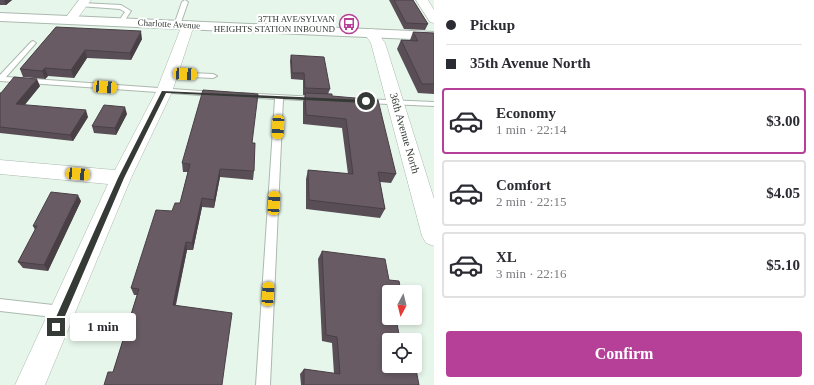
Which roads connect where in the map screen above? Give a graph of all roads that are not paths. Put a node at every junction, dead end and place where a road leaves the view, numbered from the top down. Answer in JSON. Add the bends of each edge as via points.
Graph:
{"nodes":[{"id":1,"x":422,"y":0,"type":"edge"},
{"id":2,"x":185,"y":2,"type":"dead end"},
{"id":3,"x":83,"y":3,"type":"edge"},
{"id":4,"x":0,"y":17,"type":"edge"},
{"id":5,"x":434,"y":19,"type":"edge"},
{"id":6,"x":70,"y":20,"type":"junction"},
{"id":7,"x":121,"y":22,"type":"junction"},
{"id":8,"x":182,"y":25,"type":"junction"},
{"id":9,"x":371,"y":33,"type":"junction"},
{"id":10,"x":434,"y":36,"type":"edge"},
{"id":11,"x":33,"y":43,"type":"dead end"},
{"id":12,"x":213,"y":76,"type":"dead end"},
{"id":13,"x":0,"y":79,"type":"edge"},
{"id":14,"x":167,"y":83,"type":"junction"},
{"id":15,"x":279,"y":97,"type":"junction"},
{"id":16,"x":326,"y":99,"type":"edge"},
{"id":17,"x":357,"y":101,"type":"edge"},
{"id":18,"x":396,"y":103,"type":"junction"},
{"id":19,"x":434,"y":104,"type":"edge"},
{"id":20,"x":0,"y":167,"type":"edge"},
{"id":21,"x":121,"y":178,"type":"junction"},
{"id":22,"x":434,"y":236,"type":"edge"},
{"id":23,"x":0,"y":305,"type":"edge"},
{"id":24,"x":62,"y":312,"type":"junction"},
{"id":25,"x":30,"y":385,"type":"edge"},
{"id":26,"x":263,"y":385,"type":"edge"}],
"edges":[{"from":1,"to":5,"type":"street"},
{"from":2,"to":8,"type":"lane"},
{"from":3,"to":6,"type":"street"},
{"from":3,"to":7,"type":"lane","via":[[126,9],[128,11]]},
{"from":4,"to":6,"type":"main road","name":"Charlotte Avenue"},
{"from":6,"to":7,"type":"main road","name":"Charlotte Avenue"},
{"from":7,"to":8,"type":"main road","name":"Charlotte Avenue"},
{"from":8,"to":9,"type":"main road","name":"Charlotte Avenue"},
{"from":8,"to":14,"type":"street"},
{"from":9,"to":10,"type":"main road","name":"Charlotte Avenue"},
{"from":9,"to":18,"type":"street","name":"36th Avenue North","via":[[378,43]]},
{"from":11,"to":13,"type":"lane"},
{"from":12,"to":14,"type":"lane"},
{"from":13,"to":14,"type":"lane"},
{"from":14,"to":15,"type":"lane","via":[[229,94]]},
{"from":14,"to":21,"type":"street"},
{"from":15,"to":16,"type":"lane"},
{"from":15,"to":26,"type":"lane"},
{"from":17,"to":18,"type":"lane"},
{"from":18,"to":19,"type":"lane"},
{"from":18,"to":22,"type":"street","name":"36th Avenue North"},
{"from":20,"to":21,"type":"street"},
{"from":21,"to":24,"type":"street"},
{"from":23,"to":24,"type":"lane"},
{"from":24,"to":25,"type":"street"}]}
